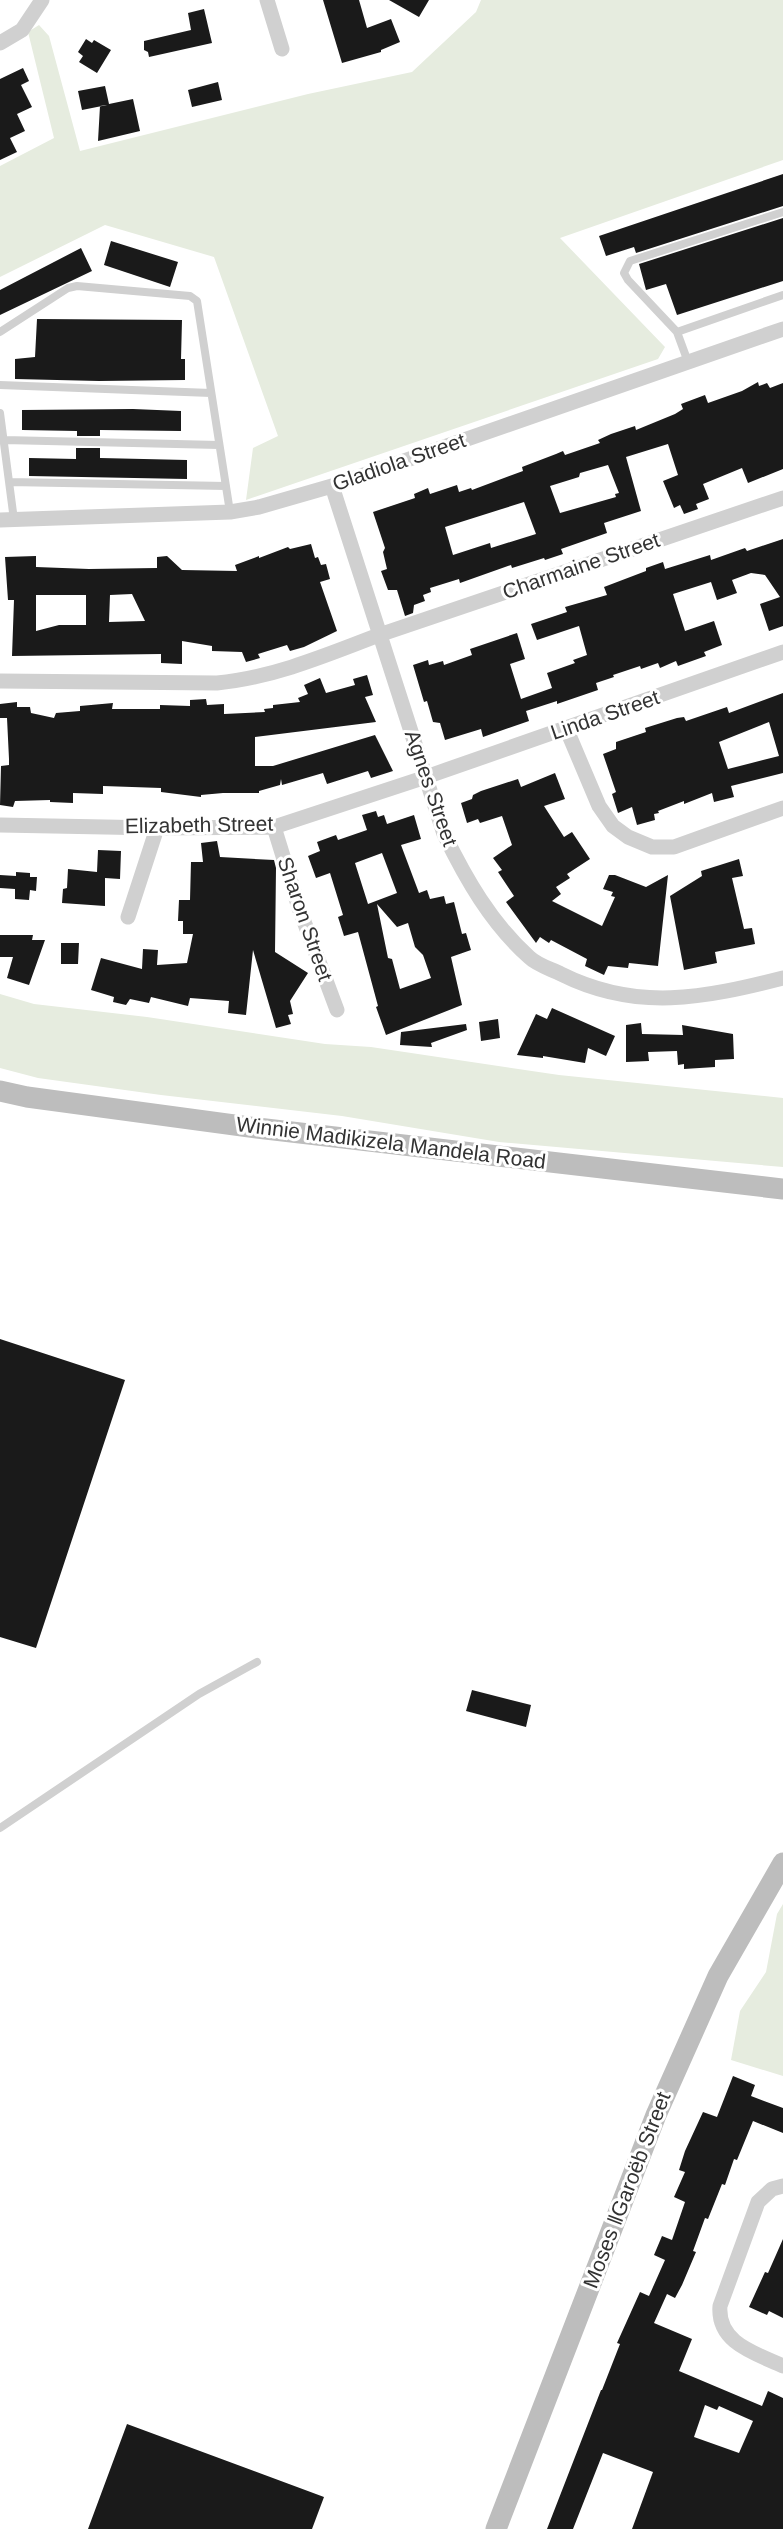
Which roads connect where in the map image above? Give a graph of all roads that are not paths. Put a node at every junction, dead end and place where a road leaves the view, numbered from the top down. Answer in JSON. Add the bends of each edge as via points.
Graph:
{"nodes":[{"id":1,"x":42,"y":0,"type":"edge"},
{"id":2,"x":267,"y":0,"type":"edge"},
{"id":3,"x":0,"y":43,"type":"edge"},
{"id":4,"x":282,"y":49,"type":"dead end"},
{"id":5,"x":783,"y":212,"type":"edge"},
{"id":6,"x":783,"y":295,"type":"edge"},
{"id":7,"x":783,"y":329,"type":"edge"},
{"id":8,"x":0,"y":332,"type":"edge"},
{"id":9,"x":677,"y":332,"type":"junction"},
{"id":10,"x":688,"y":362,"type":"junction"},
{"id":11,"x":0,"y":385,"type":"edge"},
{"id":12,"x":211,"y":393,"type":"junction"},
{"id":13,"x":0,"y":413,"type":"edge"},
{"id":14,"x":4,"y":440,"type":"junction"},
{"id":15,"x":219,"y":445,"type":"junction"},
{"id":16,"x":9,"y":482,"type":"junction"},
{"id":17,"x":226,"y":486,"type":"junction"},
{"id":18,"x":332,"y":486,"type":"junction"},
{"id":19,"x":783,"y":498,"type":"edge"},
{"id":20,"x":230,"y":512,"type":"junction"},
{"id":21,"x":7,"y":520,"type":"edge"},
{"id":22,"x":379,"y":635,"type":"junction"},
{"id":23,"x":783,"y":652,"type":"edge"},
{"id":24,"x":0,"y":681,"type":"edge"},
{"id":25,"x":566,"y":728,"type":"junction"},
{"id":26,"x":426,"y":777,"type":"junction"},
{"id":27,"x":783,"y":808,"type":"edge"},
{"id":28,"x":0,"y":825,"type":"edge"},
{"id":29,"x":274,"y":827,"type":"junction"},
{"id":30,"x":157,"y":828,"type":"junction"},
{"id":31,"x":128,"y":917,"type":"dead end"},
{"id":32,"x":783,"y":978,"type":"edge"},
{"id":33,"x":337,"y":1010,"type":"dead end"},
{"id":34,"x":0,"y":1091,"type":"edge"},
{"id":35,"x":783,"y":1189,"type":"edge"},
{"id":36,"x":257,"y":1662,"type":"dead end"},
{"id":37,"x":0,"y":1828,"type":"edge"},
{"id":38,"x":783,"y":1863,"type":"edge"},
{"id":39,"x":783,"y":2186,"type":"edge"},
{"id":40,"x":783,"y":2366,"type":"edge"},
{"id":41,"x":496,"y":2529,"type":"edge"}],
"edges":[{"from":1,"to":3,"type":"street","via":[[22,30]]},
{"from":2,"to":4,"type":"street"},
{"from":5,"to":9,"type":"lane","via":[[630,261],[624,273],[628,280]]},
{"from":6,"to":9,"type":"lane"},
{"from":7,"to":10,"type":"street","name":"Gladiola Street"},
{"from":8,"to":12,"type":"lane","via":[[77,286],[190,296],[197,302]]},
{"from":9,"to":10,"type":"lane"},
{"from":10,"to":18,"type":"street","name":"Gladiola Street"},
{"from":11,"to":12,"type":"lane"},
{"from":12,"to":15,"type":"lane"},
{"from":13,"to":14,"type":"lane"},
{"from":14,"to":15,"type":"lane"},
{"from":14,"to":16,"type":"lane"},
{"from":15,"to":17,"type":"lane"},
{"from":16,"to":17,"type":"lane"},
{"from":16,"to":21,"type":"lane"},
{"from":17,"to":20,"type":"lane"},
{"from":18,"to":20,"type":"street","name":"Gladiola Street"},
{"from":18,"to":22,"type":"street","name":"Agnes Street"},
{"from":19,"to":22,"type":"street","name":"Charmaine Street"},
{"from":20,"to":21,"type":"street","name":"Gladiola Street"},
{"from":22,"to":24,"type":"street","via":[[325,656],[239,681]]},
{"from":22,"to":26,"type":"street","name":"Agnes Street"},
{"from":23,"to":25,"type":"street","name":"Linda Street"},
{"from":25,"to":26,"type":"street","name":"Linda Street"},
{"from":25,"to":27,"type":"street","via":[[599,806],[613,826],[652,847],[674,847]]},
{"from":26,"to":29,"type":"street","name":"Elizabeth Street"},
{"from":26,"to":32,"type":"street","name":"Agnes Street","via":[[444,834],[462,869],[493,918],[530,959],[586,987],[629,997],[683,998]]},
{"from":28,"to":30,"type":"street","name":"Elizabeth Street"},
{"from":29,"to":30,"type":"street","name":"Elizabeth Street"},
{"from":29,"to":33,"type":"street","name":"Sharon Street"},
{"from":30,"to":31,"type":"street"},
{"from":34,"to":35,"type":"main road","name":"Winnie Madikizela Mandela Road","via":[[257,1128]]},
{"from":36,"to":37,"type":"lane","via":[[199,1694]]},
{"from":38,"to":41,"type":"main road","name":"Moses ǁGaroëb Street","via":[[718,1976],[656,2115]]},
{"from":39,"to":40,"type":"street","via":[[758,2202],[719,2316],[739,2346]]}]}
